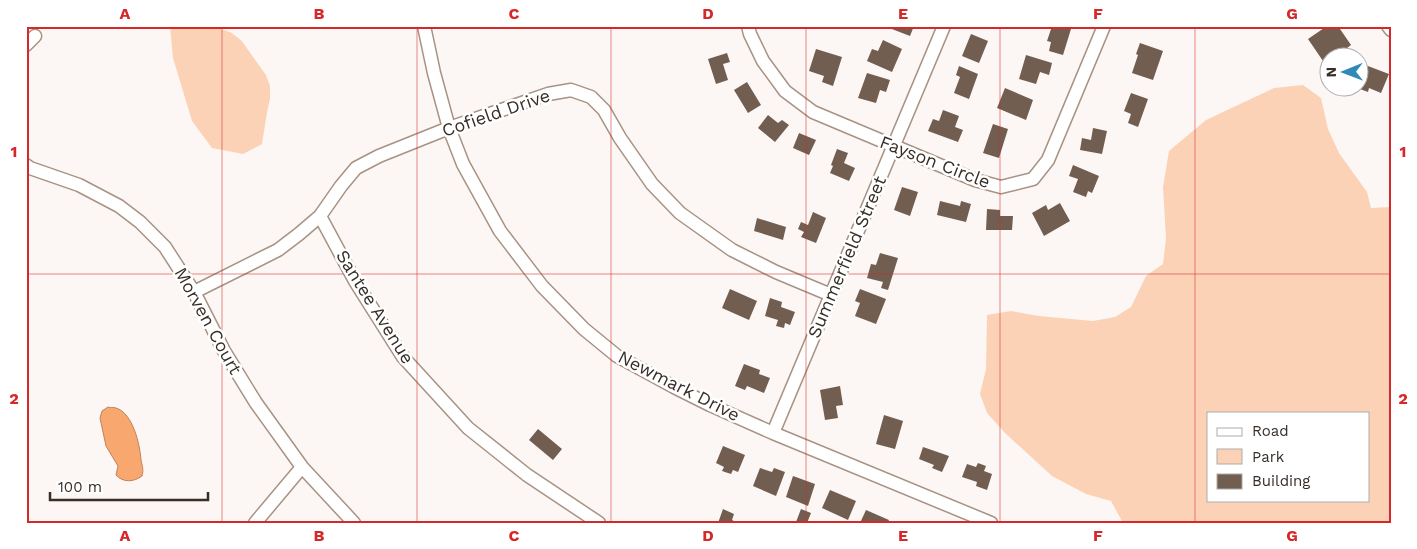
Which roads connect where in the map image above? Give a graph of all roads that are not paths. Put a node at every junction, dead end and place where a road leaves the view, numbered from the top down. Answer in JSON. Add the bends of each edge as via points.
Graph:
{"nodes":[{"id":1,"x":424,"y":26,"type":"edge"},
{"id":2,"x":748,"y":26,"type":"edge"},
{"id":3,"x":944,"y":26,"type":"edge"},
{"id":4,"x":1104,"y":26,"type":"edge"},
{"id":5,"x":1388,"y":26,"type":"edge"},
{"id":6,"x":1391,"y":30,"type":"edge"},
{"id":7,"x":449,"y":128,"type":"junction"},
{"id":8,"x":894,"y":146,"type":"junction"},
{"id":9,"x":26,"y":165,"type":"edge"},
{"id":10,"x":320,"y":216,"type":"junction"},
{"id":11,"x":194,"y":292,"type":"junction"},
{"id":12,"x":830,"y":295,"type":"junction"},
{"id":13,"x":773,"y":432,"type":"junction"},
{"id":14,"x":302,"y":467,"type":"junction"},
{"id":15,"x":255,"y":523,"type":"edge"},
{"id":16,"x":354,"y":523,"type":"edge"},
{"id":17,"x":599,"y":523,"type":"edge"},
{"id":18,"x":991,"y":523,"type":"edge"}],
"edges":[{"from":1,"to":7,"type":"street","name":"Newmark Drive"},
{"from":2,"to":8,"type":"street","name":"Fayson Circle","via":[[764,61],[785,91],[813,112]]},
{"from":3,"to":8,"type":"street","name":"Summerfield Street"},
{"from":4,"to":8,"type":"street","name":"Fayson Circle","via":[[1048,160],[1033,179],[1001,187],[975,180]]},
{"from":5,"to":6,"type":"street"},
{"from":7,"to":10,"type":"street","name":"Cofield Drive","via":[[356,168]]},
{"from":7,"to":12,"type":"street","name":"Cofield Drive","via":[[548,94],[571,90],[591,96],[604,110],[652,184],[680,213],[732,250]]},
{"from":7,"to":13,"type":"street","name":"Newmark Drive","via":[[463,164],[500,231],[542,286],[584,328],[617,356],[674,387]]},
{"from":8,"to":12,"type":"street","name":"Summerfield Street"},
{"from":9,"to":11,"type":"street","name":"Morven Court","via":[[79,185],[119,206],[165,247]]},
{"from":10,"to":11,"type":"street","name":"Cofield Drive","via":[[278,250]]},
{"from":10,"to":17,"type":"street","name":"Santee Avenue","via":[[355,281],[403,357],[468,428],[527,475]]},
{"from":11,"to":14,"type":"street","name":"Morven Court","via":[[224,351],[256,403]]},
{"from":12,"to":13,"type":"street","name":"Summerfield Street"},
{"from":13,"to":18,"type":"street","name":"Newmark Drive"},
{"from":14,"to":15,"type":"street"},
{"from":14,"to":16,"type":"street","name":"Morven Court"}]}
